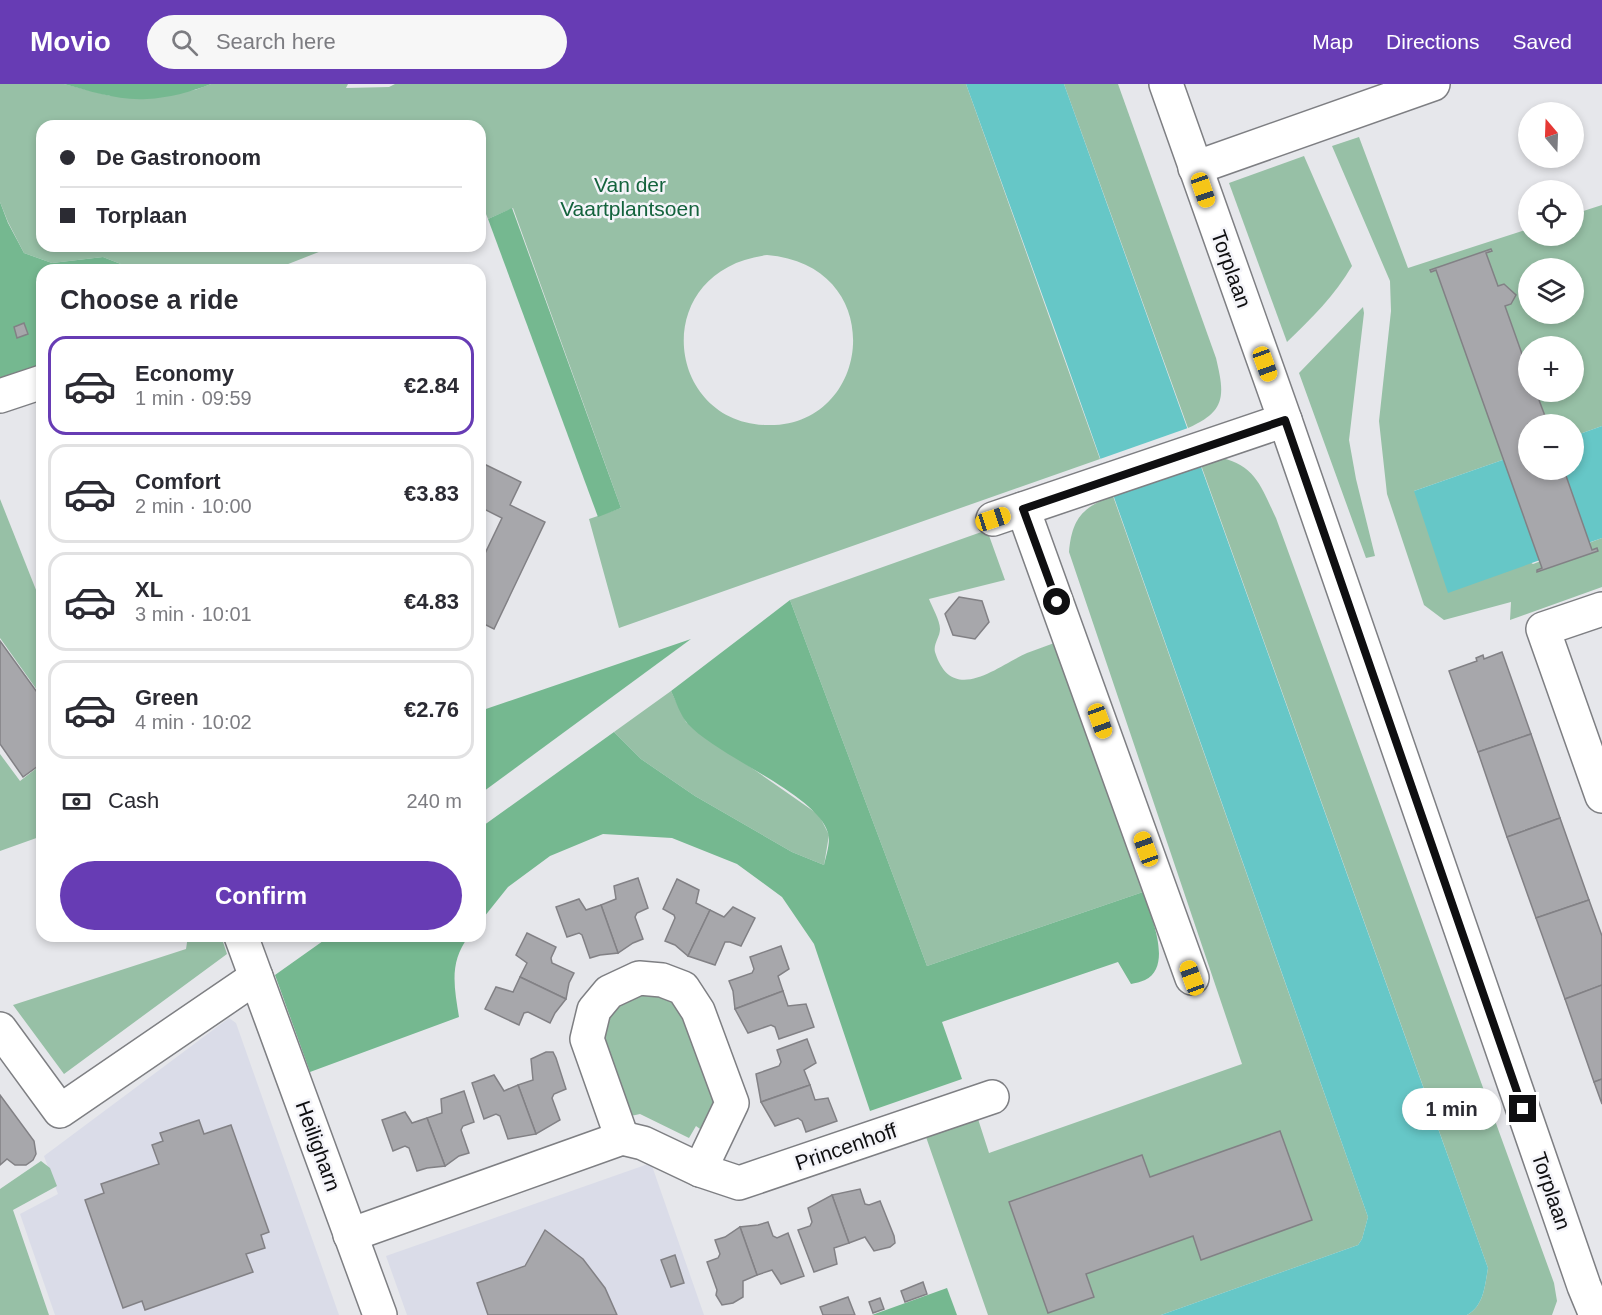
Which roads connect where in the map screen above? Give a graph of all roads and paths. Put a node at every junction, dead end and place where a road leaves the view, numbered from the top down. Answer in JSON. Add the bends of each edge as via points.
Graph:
{"nodes":[{"id":1,"x":1166,"y":84,"type":"edge"},
{"id":2,"x":1424,"y":86,"type":"edge"},
{"id":3,"x":1195,"y":168,"type":"junction"},
{"id":4,"x":36,"y":384,"type":"edge"},
{"id":5,"x":0,"y":396,"type":"edge"},
{"id":6,"x":1285,"y":420,"type":"junction"},
{"id":7,"x":1023,"y":509,"type":"junction"},
{"id":8,"x":993,"y":519,"type":"dead end"},
{"id":9,"x":1602,"y":609,"type":"edge"},
{"id":10,"x":1602,"y":796,"type":"edge"},
{"id":11,"x":243,"y":942,"type":"edge"},
{"id":12,"x":256,"y":977,"type":"junction"},
{"id":13,"x":1192,"y":978,"type":"dead end"},
{"id":14,"x":0,"y":1029,"type":"edge"},
{"id":15,"x":992,"y":1097,"type":"dead end"},
{"id":16,"x":622,"y":1138,"type":"junction"},
{"id":17,"x":700,"y":1170,"type":"junction"},
{"id":18,"x":350,"y":1235,"type":"junction"},
{"id":19,"x":380,"y":1315,"type":"edge"},
{"id":20,"x":1596,"y":1315,"type":"edge"}],
"edges":[{"from":1,"to":3,"type":"street","name":"Torplaan"},
{"from":2,"to":3,"type":"street"},
{"from":3,"to":6,"type":"street","name":"Torplaan"},
{"from":4,"to":5,"type":"street"},
{"from":6,"to":7,"type":"street"},
{"from":6,"to":20,"type":"street","name":"Torplaan"},
{"from":7,"to":8,"type":"street"},
{"from":7,"to":13,"type":"street"},
{"from":9,"to":10,"type":"street","via":[[1544,629]]},
{"from":11,"to":12,"type":"street","name":"Heiligharn"},
{"from":12,"to":14,"type":"street","via":[[60,1111]]},
{"from":12,"to":18,"type":"street","name":"Heiligharn"},
{"from":15,"to":17,"type":"street","name":"Princenhoff","via":[[739,1183]]},
{"from":16,"to":17,"type":"street","name":"Princenhoff","via":[[643,1143]]},
{"from":16,"to":17,"type":"street","via":[[587,1039],[594,1010],[609,992],[639,978],[662,981],[683,988],[698,1011],[732,1103]]},
{"from":16,"to":18,"type":"street"},
{"from":18,"to":19,"type":"street","name":"Heiligharn"}]}
